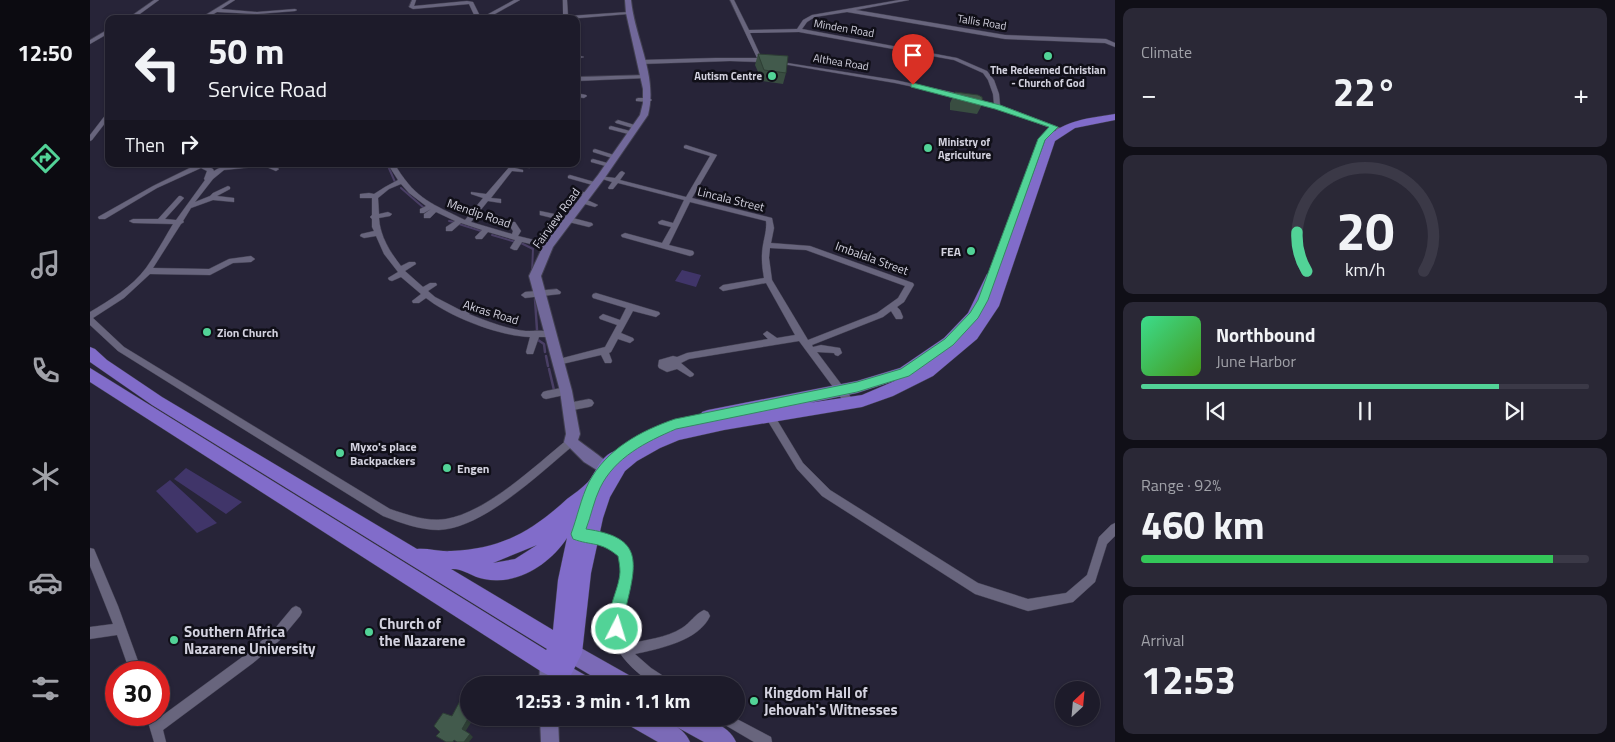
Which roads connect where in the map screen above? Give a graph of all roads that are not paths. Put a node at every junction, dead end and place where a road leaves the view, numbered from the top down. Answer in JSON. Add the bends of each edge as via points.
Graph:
{"nodes":[{"id":1,"x":157,"y":0,"type":"edge"},
{"id":2,"x":233,"y":0,"type":"edge"},
{"id":3,"x":414,"y":0,"type":"edge"},
{"id":4,"x":518,"y":0,"type":"edge"},
{"id":5,"x":565,"y":0,"type":"edge"},
{"id":6,"x":628,"y":0,"type":"edge"},
{"id":7,"x":732,"y":0,"type":"edge"},
{"id":8,"x":907,"y":0,"type":"edge"},
{"id":9,"x":454,"y":2,"type":"edge"},
{"id":10,"x":215,"y":10,"type":"junction"},
{"id":11,"x":295,"y":10,"type":"dead end"},
{"id":12,"x":846,"y":10,"type":"junction"},
{"id":13,"x":544,"y":12,"type":"dead end"},
{"id":14,"x":628,"y":13,"type":"junction"},
{"id":15,"x":135,"y":15,"type":"edge"},
{"id":16,"x":207,"y":15,"type":"edge"},
{"id":17,"x":478,"y":15,"type":"edge"},
{"id":18,"x":489,"y":15,"type":"edge"},
{"id":19,"x":548,"y":15,"type":"edge"},
{"id":20,"x":566,"y":15,"type":"edge"},
{"id":21,"x":580,"y":17,"type":"edge"},
{"id":22,"x":799,"y":30,"type":"junction"},
{"id":23,"x":747,"y":32,"type":"junction"},
{"id":24,"x":105,"y":33,"type":"edge"},
{"id":25,"x":90,"y":42,"type":"edge"},
{"id":26,"x":1115,"y":45,"type":"edge"},
{"id":27,"x":760,"y":60,"type":"junction"},
{"id":28,"x":641,"y":62,"type":"junction"},
{"id":29,"x":615,"y":75,"type":"junction"},
{"id":30,"x":644,"y":77,"type":"junction"},
{"id":31,"x":580,"y":78,"type":"edge"},
{"id":32,"x":616,"y":84,"type":"dead end"},
{"id":33,"x":580,"y":96,"type":"edge"},
{"id":34,"x":584,"y":96,"type":"dead end"},
{"id":35,"x":998,"y":107,"type":"junction"},
{"id":36,"x":1115,"y":113,"type":"edge"},
{"id":37,"x":1115,"y":117,"type":"edge"},
{"id":38,"x":105,"y":119,"type":"edge"},
{"id":39,"x":618,"y":122,"type":"dead end"},
{"id":40,"x":611,"y":128,"type":"dead end"},
{"id":41,"x":1058,"y":128,"type":"junction"},
{"id":42,"x":634,"y":130,"type":"junction"},
{"id":43,"x":90,"y":139,"type":"edge"},
{"id":44,"x":686,"y":147,"type":"dead end"},
{"id":45,"x":595,"y":151,"type":"dead end"},
{"id":46,"x":593,"y":161,"type":"dead end"},
{"id":47,"x":612,"y":161,"type":"junction"},
{"id":48,"x":197,"y":167,"type":"edge"},
{"id":49,"x":205,"y":167,"type":"edge"},
{"id":50,"x":232,"y":167,"type":"edge"},
{"id":51,"x":270,"y":167,"type":"edge"},
{"id":52,"x":392,"y":167,"type":"edge"},
{"id":53,"x":511,"y":167,"type":"edge"},
{"id":54,"x":516,"y":167,"type":"edge"},
{"id":55,"x":276,"y":170,"type":"dead end"},
{"id":56,"x":521,"y":171,"type":"dead end"},
{"id":57,"x":622,"y":173,"type":"dead end"},
{"id":58,"x":570,"y":177,"type":"dead end"},
{"id":59,"x":598,"y":180,"type":"junction"},
{"id":60,"x":402,"y":181,"type":"junction"},
{"id":61,"x":205,"y":184,"type":"junction"},
{"id":62,"x":614,"y":184,"type":"junction"},
{"id":63,"x":369,"y":187,"type":"dead end"},
{"id":64,"x":228,"y":188,"type":"dead end"},
{"id":65,"x":573,"y":191,"type":"dead end"},
{"id":66,"x":474,"y":193,"type":"dead end"},
{"id":67,"x":428,"y":194,"type":"dead end"},
{"id":68,"x":362,"y":196,"type":"dead end"},
{"id":69,"x":376,"y":196,"type":"junction"},
{"id":70,"x":181,"y":198,"type":"dead end"},
{"id":71,"x":212,"y":198,"type":"junction"},
{"id":72,"x":487,"y":198,"type":"junction"},
{"id":73,"x":420,"y":199,"type":"junction"},
{"id":74,"x":688,"y":199,"type":"junction"},
{"id":75,"x":232,"y":200,"type":"dead end"},
{"id":76,"x":500,"y":201,"type":"dead end"},
{"id":77,"x":449,"y":205,"type":"dead end"},
{"id":78,"x":595,"y":205,"type":"dead end"},
{"id":79,"x":190,"y":206,"type":"junction"},
{"id":80,"x":437,"y":209,"type":"junction"},
{"id":81,"x":575,"y":209,"type":"junction"},
{"id":82,"x":673,"y":210,"type":"dead end"},
{"id":83,"x":682,"y":212,"type":"junction"},
{"id":84,"x":542,"y":213,"type":"dead end"},
{"id":85,"x":388,"y":214,"type":"dead end"},
{"id":86,"x":425,"y":214,"type":"dead end"},
{"id":87,"x":102,"y":217,"type":"dead end"},
{"id":88,"x":374,"y":217,"type":"junction"},
{"id":89,"x":133,"y":221,"type":"dead end"},
{"id":90,"x":160,"y":221,"type":"junction"},
{"id":91,"x":464,"y":221,"type":"junction"},
{"id":92,"x":180,"y":222,"type":"junction"},
{"id":93,"x":512,"y":224,"type":"dead end"},
{"id":94,"x":589,"y":225,"type":"dead end"},
{"id":95,"x":449,"y":229,"type":"dead end"},
{"id":96,"x":487,"y":229,"type":"junction"},
{"id":97,"x":378,"y":235,"type":"junction"},
{"id":98,"x":626,"y":235,"type":"dead end"},
{"id":99,"x":479,"y":237,"type":"dead end"},
{"id":100,"x":517,"y":237,"type":"junction"},
{"id":101,"x":366,"y":239,"type":"dead end"},
{"id":102,"x":168,"y":240,"type":"junction"},
{"id":103,"x":178,"y":240,"type":"dead end"},
{"id":104,"x":766,"y":244,"type":"junction"},
{"id":105,"x":548,"y":246,"type":"junction"},
{"id":106,"x":514,"y":248,"type":"dead end"},
{"id":107,"x":668,"y":249,"type":"junction"},
{"id":108,"x":690,"y":253,"type":"dead end"},
{"id":109,"x":251,"y":259,"type":"dead end"},
{"id":110,"x":412,"y":264,"type":"dead end"},
{"id":111,"x":148,"y":271,"type":"junction"},
{"id":112,"x":401,"y":272,"type":"junction"},
{"id":113,"x":392,"y":278,"type":"dead end"},
{"id":114,"x":768,"y":280,"type":"junction"},
{"id":115,"x":433,"y":285,"type":"dead end"},
{"id":116,"x":723,"y":288,"type":"dead end"},
{"id":117,"x":424,"y":292,"type":"junction"},
{"id":118,"x":557,"y":292,"type":"dead end"},
{"id":119,"x":525,"y":295,"type":"dead end"},
{"id":120,"x":540,"y":295,"type":"junction"},
{"id":121,"x":600,"y":295,"type":"dead end"},
{"id":122,"x":625,"y":295,"type":"dead end"},
{"id":123,"x":416,"y":301,"type":"dead end"},
{"id":124,"x":621,"y":304,"type":"junction"},
{"id":125,"x":470,"y":306,"type":"dead end"},
{"id":126,"x":893,"y":306,"type":"junction"},
{"id":127,"x":631,"y":307,"type":"junction"},
{"id":128,"x":656,"y":314,"type":"dead end"},
{"id":129,"x":900,"y":314,"type":"dead end"},
{"id":130,"x":90,"y":316,"type":"edge"},
{"id":131,"x":463,"y":316,"type":"junction"},
{"id":132,"x":602,"y":317,"type":"dead end"},
{"id":133,"x":90,"y":320,"type":"edge"},
{"id":134,"x":619,"y":329,"type":"junction"},
{"id":135,"x":767,"y":334,"type":"dead end"},
{"id":136,"x":552,"y":335,"type":"junction"},
{"id":137,"x":536,"y":336,"type":"junction"},
{"id":138,"x":631,"y":337,"type":"dead end"},
{"id":139,"x":775,"y":341,"type":"junction"},
{"id":140,"x":807,"y":343,"type":"junction"},
{"id":141,"x":606,"y":346,"type":"junction"},
{"id":142,"x":530,"y":352,"type":"dead end"},
{"id":143,"x":90,"y":353,"type":"edge"},
{"id":144,"x":838,"y":353,"type":"dead end"},
{"id":145,"x":608,"y":361,"type":"dead end"},
{"id":146,"x":558,"y":362,"type":"junction"},
{"id":147,"x":90,"y":374,"type":"edge"},
{"id":148,"x":690,"y":374,"type":"dead end"},
{"id":149,"x":566,"y":391,"type":"junction"},
{"id":150,"x":546,"y":395,"type":"dead end"},
{"id":151,"x":846,"y":397,"type":"junction"},
{"id":152,"x":589,"y":403,"type":"dead end"},
{"id":153,"x":568,"y":407,"type":"junction"},
{"id":154,"x":767,"y":411,"type":"junction"},
{"id":155,"x":571,"y":442,"type":"junction"},
{"id":156,"x":609,"y":471,"type":"junction"},
{"id":157,"x":594,"y":487,"type":"junction"},
{"id":158,"x":1115,"y":528,"type":"edge"},
{"id":159,"x":584,"y":535,"type":"junction"},
{"id":160,"x":90,"y":553,"type":"edge"},
{"id":161,"x":412,"y":556,"type":"junction"},
{"id":162,"x":296,"y":612,"type":"dead end"},
{"id":163,"x":704,"y":616,"type":"dead end"},
{"id":164,"x":120,"y":629,"type":"junction"},
{"id":165,"x":90,"y":632,"type":"edge"},
{"id":166,"x":566,"y":649,"type":"junction"},
{"id":167,"x":625,"y":650,"type":"junction"},
{"id":168,"x":132,"y":661,"type":"edge"},
{"id":169,"x":553,"y":676,"type":"edge"},
{"id":170,"x":555,"y":676,"type":"edge"},
{"id":171,"x":612,"y":676,"type":"edge"},
{"id":172,"x":651,"y":676,"type":"edge"},
{"id":173,"x":652,"y":726,"type":"edge"},
{"id":174,"x":697,"y":726,"type":"edge"},
{"id":175,"x":738,"y":726,"type":"edge"},
{"id":176,"x":157,"y":728,"type":"joint"},
{"id":177,"x":160,"y":742,"type":"edge"},
{"id":178,"x":679,"y":742,"type":"edge"},
{"id":179,"x":725,"y":742,"type":"edge"},
{"id":180,"x":766,"y":742,"type":"edge"}],
"edges":[{"from":1,"to":15,"type":"street"},
{"from":2,"to":10,"type":"street"},
{"from":3,"to":9,"type":"street","via":[[413,8]]},
{"from":4,"to":18,"type":"street"},
{"from":5,"to":20,"type":"street"},
{"from":6,"to":14,"type":"main road","name":"Fairview Road"},
{"from":7,"to":23,"type":"street"},
{"from":8,"to":12,"type":"street"},
{"from":9,"to":17,"type":"street","via":[[471,3]]},
{"from":10,"to":11,"type":"street","via":[[257,14]]},
{"from":10,"to":16,"type":"street"},
{"from":12,"to":22,"type":"street","via":[[814,16],[805,20]]},
{"from":12,"to":26,"type":"street","name":"Tallis Road","via":[[1004,37],[1106,41]]},
{"from":13,"to":19,"type":"street"},
{"from":14,"to":21,"type":"street"},
{"from":14,"to":28,"type":"main road","name":"Fairview Road"},
{"from":22,"to":23,"type":"street","name":"Minden Road"},
{"from":22,"to":35,"type":"street","name":"Minden Road","via":[[969,64],[985,72],[991,80]]},
{"from":23,"to":27,"type":"street"},
{"from":24,"to":25,"type":"street"},
{"from":27,"to":28,"type":"street","name":"Althea Road"},
{"from":27,"to":35,"type":"street","name":"Althea Road","via":[[896,82]]},
{"from":28,"to":30,"type":"main road","name":"Fairview Road"},
{"from":29,"to":30,"type":"street"},
{"from":29,"to":31,"type":"street"},
{"from":29,"to":32,"type":"street"},
{"from":30,"to":42,"type":"main road","name":"Fairview Road","via":[[644,114]]},
{"from":33,"to":34,"type":"street"},
{"from":35,"to":41,"type":"street","name":"Althea Road"},
{"from":36,"to":41,"type":"highway","via":[[1081,118]]},
{"from":37,"to":41,"type":"highway"},
{"from":38,"to":43,"type":"street"},
{"from":39,"to":42,"type":"street"},
{"from":40,"to":42,"type":"street"},
{"from":41,"to":151,"type":"highway","via":[[1050,140],[992,306],[983,321],[959,348],[928,372],[888,392]]},
{"from":42,"to":47,"type":"main road","name":"Fairview Road"},
{"from":44,"to":74,"type":"street","via":[[714,155]]},
{"from":45,"to":47,"type":"street"},
{"from":46,"to":47,"type":"street"},
{"from":47,"to":59,"type":"main road","name":"Fairview Road"},
{"from":48,"to":87,"type":"street"},
{"from":49,"to":61,"type":"street","via":[[211,170]]},
{"from":50,"to":61,"type":"street","via":[[220,170]]},
{"from":51,"to":55,"type":"street"},
{"from":52,"to":60,"type":"street","name":"Mendip Road"},
{"from":53,"to":72,"type":"street"},
{"from":54,"to":56,"type":"street"},
{"from":57,"to":62,"type":"street"},
{"from":58,"to":59,"type":"street","name":"Lincala Street"},
{"from":59,"to":62,"type":"street","name":"Lincala Street"},
{"from":59,"to":81,"type":"main road","name":"Fairview Road"},
{"from":60,"to":69,"type":"street"},
{"from":60,"to":73,"type":"street","name":"Mendip Road"},
{"from":61,"to":79,"type":"street"},
{"from":62,"to":74,"type":"street","name":"Lincala Street"},
{"from":63,"to":69,"type":"street"},
{"from":64,"to":71,"type":"street"},
{"from":65,"to":81,"type":"street"},
{"from":66,"to":72,"type":"street"},
{"from":67,"to":73,"type":"street"},
{"from":68,"to":69,"type":"street"},
{"from":69,"to":88,"type":"street","name":"Akras Road"},
{"from":70,"to":90,"type":"street"},
{"from":71,"to":75,"type":"street"},
{"from":71,"to":79,"type":"street"},
{"from":72,"to":76,"type":"street"},
{"from":72,"to":91,"type":"street"},
{"from":73,"to":80,"type":"street","name":"Mendip Road"},
{"from":74,"to":83,"type":"street"},
{"from":74,"to":104,"type":"street","name":"Lincala Street","via":[[769,220]]},
{"from":77,"to":80,"type":"street"},
{"from":78,"to":81,"type":"street"},
{"from":79,"to":92,"type":"street"},
{"from":80,"to":86,"type":"street"},
{"from":80,"to":91,"type":"street","name":"Mendip Road"},
{"from":81,"to":84,"type":"street"},
{"from":81,"to":94,"type":"street"},
{"from":81,"to":105,"type":"main road","name":"Fairview Road"},
{"from":82,"to":83,"type":"street"},
{"from":83,"to":107,"type":"street","via":[[668,227]]},
{"from":85,"to":88,"type":"street"},
{"from":88,"to":97,"type":"street","name":"Akras Road"},
{"from":89,"to":90,"type":"street","via":[[144,224]]},
{"from":90,"to":92,"type":"street"},
{"from":91,"to":95,"type":"street"},
{"from":91,"to":96,"type":"street","name":"Mendip Road"},
{"from":92,"to":102,"type":"street"},
{"from":93,"to":100,"type":"street"},
{"from":96,"to":99,"type":"street"},
{"from":96,"to":100,"type":"street","name":"Mendip Road"},
{"from":97,"to":101,"type":"street"},
{"from":97,"to":112,"type":"street","name":"Akras Road"},
{"from":98,"to":107,"type":"street","via":[[634,241]]},
{"from":100,"to":105,"type":"street","name":"Mendip Road"},
{"from":100,"to":106,"type":"street"},
{"from":102,"to":103,"type":"street"},
{"from":102,"to":111,"type":"street","via":[[164,252]]},
{"from":104,"to":114,"type":"street","name":"Lincala Street"},
{"from":104,"to":126,"type":"street","name":"Imbalala Street","via":[[807,248],[910,285]]},
{"from":105,"to":120,"type":"main road","name":"Fairview Road","via":[[535,276]]},
{"from":107,"to":108,"type":"street"},
{"from":109,"to":111,"type":"street","via":[[232,261],[210,272]]},
{"from":110,"to":112,"type":"street"},
{"from":111,"to":130,"type":"street","via":[[124,295]]},
{"from":112,"to":113,"type":"street"},
{"from":112,"to":117,"type":"street","name":"Akras Road"},
{"from":114,"to":116,"type":"street"},
{"from":114,"to":140,"type":"street","name":"Lincala Street"},
{"from":115,"to":117,"type":"street"},
{"from":117,"to":123,"type":"street"},
{"from":117,"to":131,"type":"street","name":"Akras Road"},
{"from":118,"to":120,"type":"street"},
{"from":119,"to":120,"type":"street"},
{"from":120,"to":136,"type":"main road","name":"Fairview Road"},
{"from":121,"to":124,"type":"street"},
{"from":122,"to":124,"type":"street"},
{"from":124,"to":127,"type":"street"},
{"from":125,"to":131,"type":"street"},
{"from":126,"to":129,"type":"street"},
{"from":126,"to":140,"type":"street","name":"Imbalala Street","via":[[880,315]]},
{"from":127,"to":128,"type":"street"},
{"from":127,"to":134,"type":"street"},
{"from":131,"to":137,"type":"street","name":"Akras Road"},
{"from":132,"to":134,"type":"street"},
{"from":133,"to":155,"type":"street","via":[[122,349],[387,513],[416,523],[447,524],[480,512]]},
{"from":134,"to":138,"type":"street"},
{"from":134,"to":141,"type":"street"},
{"from":135,"to":139,"type":"street"},
{"from":136,"to":137,"type":"street","name":"Akras Road"},
{"from":136,"to":146,"type":"main road","name":"Fairview Road"},
{"from":137,"to":142,"type":"street"},
{"from":139,"to":140,"type":"street","name":"Imbalala Street"},
{"from":139,"to":148,"type":"street","name":"Imbalala Street","via":[[687,356],[676,362]]},
{"from":140,"to":144,"type":"street"},
{"from":140,"to":151,"type":"street","name":"Lincala Street"},
{"from":141,"to":145,"type":"street"},
{"from":141,"to":146,"type":"street"},
{"from":143,"to":161,"type":"highway","via":[[157,401]]},
{"from":146,"to":149,"type":"main road","name":"Fairview Road"},
{"from":147,"to":169,"type":"highway"},
{"from":149,"to":150,"type":"street"},
{"from":149,"to":153,"type":"main road","name":"Fairview Road"},
{"from":151,"to":154,"type":"highway"},
{"from":152,"to":153,"type":"street"},
{"from":153,"to":155,"type":"main road","name":"Fairview Road","via":[[573,434]]},
{"from":154,"to":156,"type":"highway","via":[[669,437]]},
{"from":154,"to":158,"type":"street","via":[[800,466],[826,493],[974,588],[1028,605],[1069,598],[1091,578],[1103,541]]},
{"from":155,"to":156,"type":"main road"},
{"from":156,"to":157,"type":"highway"},
{"from":156,"to":159,"type":"highway"},
{"from":157,"to":159,"type":"highway"},
{"from":157,"to":161,"type":"highway","via":[[569,510],[562,529],[546,550],[527,564],[507,571],[485,571],[462,559]]},
{"from":159,"to":166,"type":"highway","via":[[569,569]]},
{"from":159,"to":167,"type":"street","via":[[613,542],[625,552],[627,572],[617,615],[619,638]]},
{"from":160,"to":164,"type":"street"},
{"from":161,"to":166,"type":"highway"},
{"from":162,"to":176,"type":"street","via":[[276,636],[249,659]]},
{"from":163,"to":167,"type":"street","via":[[692,630],[676,638]]},
{"from":164,"to":165,"type":"street"},
{"from":164,"to":168,"type":"street"},
{"from":166,"to":170,"type":"highway"},
{"from":166,"to":171,"type":"main road"},
{"from":167,"to":172,"type":"street","via":[[641,670]]},
{"from":173,"to":178,"type":"main road"},
{"from":174,"to":179,"type":"main road"},
{"from":175,"to":180,"type":"street"},
{"from":176,"to":177,"type":"street"}]}
